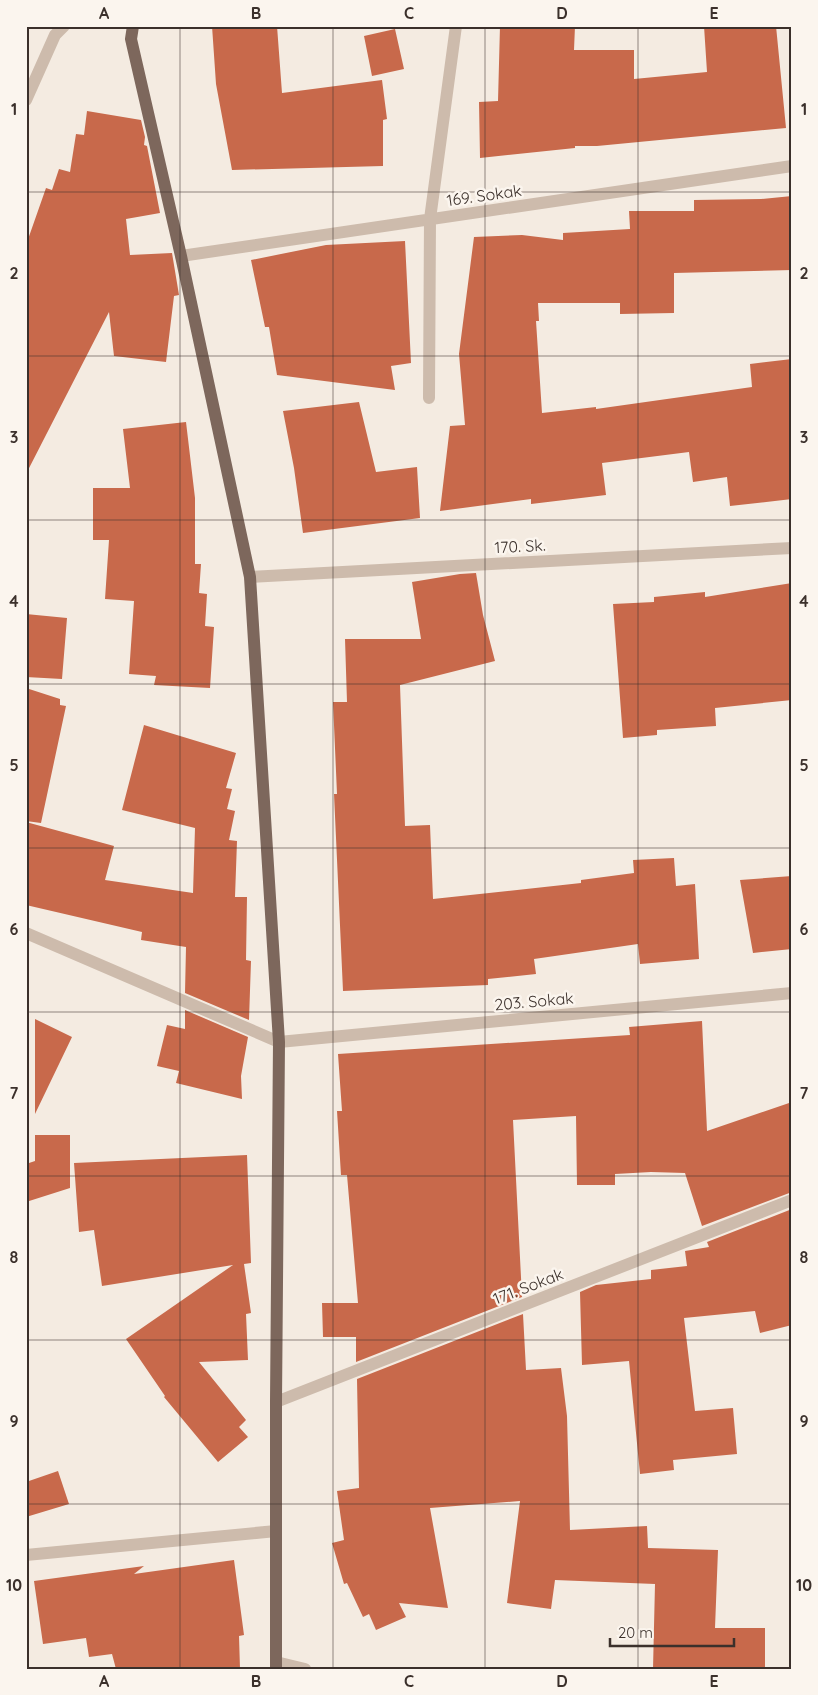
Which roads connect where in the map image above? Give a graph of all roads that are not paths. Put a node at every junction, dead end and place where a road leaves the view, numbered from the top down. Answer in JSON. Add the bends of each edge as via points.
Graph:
{"nodes":[{"id":1,"x":64,"y":26,"type":"edge"},
{"id":2,"x":133,"y":26,"type":"edge"},
{"id":3,"x":456,"y":26,"type":"edge"},
{"id":4,"x":26,"y":100,"type":"edge"},
{"id":5,"x":792,"y":166,"type":"edge"},
{"id":6,"x":430,"y":219,"type":"junction"},
{"id":7,"x":181,"y":256,"type":"junction"},
{"id":8,"x":429,"y":398,"type":"dead end"},
{"id":9,"x":792,"y":548,"type":"edge"},
{"id":10,"x":250,"y":577,"type":"junction"},
{"id":11,"x":26,"y":934,"type":"edge"},
{"id":12,"x":792,"y":993,"type":"edge"},
{"id":13,"x":279,"y":1042,"type":"junction"},
{"id":14,"x":792,"y":1200,"type":"edge"},
{"id":15,"x":276,"y":1402,"type":"junction"},
{"id":16,"x":276,"y":1531,"type":"junction"},
{"id":17,"x":26,"y":1555,"type":"edge"},
{"id":18,"x":276,"y":1666,"type":"edge"},
{"id":19,"x":305,"y":1669,"type":"edge"}],
"edges":[{"from":1,"to":4,"type":"street","via":[[55,35]]},
{"from":2,"to":7,"type":"main road","via":[[131,39]]},
{"from":3,"to":6,"type":"street"},
{"from":5,"to":6,"type":"street","name":"169. Sokak"},
{"from":6,"to":7,"type":"street","name":"169. Sokak"},
{"from":6,"to":8,"type":"street"},
{"from":7,"to":10,"type":"main road"},
{"from":9,"to":10,"type":"street","name":"170. Sk."},
{"from":10,"to":13,"type":"main road"},
{"from":11,"to":13,"type":"street"},
{"from":12,"to":13,"type":"street","name":"203. Sokak"},
{"from":13,"to":15,"type":"main road"},
{"from":14,"to":15,"type":"street","name":"171. Sokak"},
{"from":15,"to":16,"type":"main road"},
{"from":16,"to":17,"type":"street"},
{"from":16,"to":18,"type":"main road"},
{"from":18,"to":19,"type":"street"}]}
